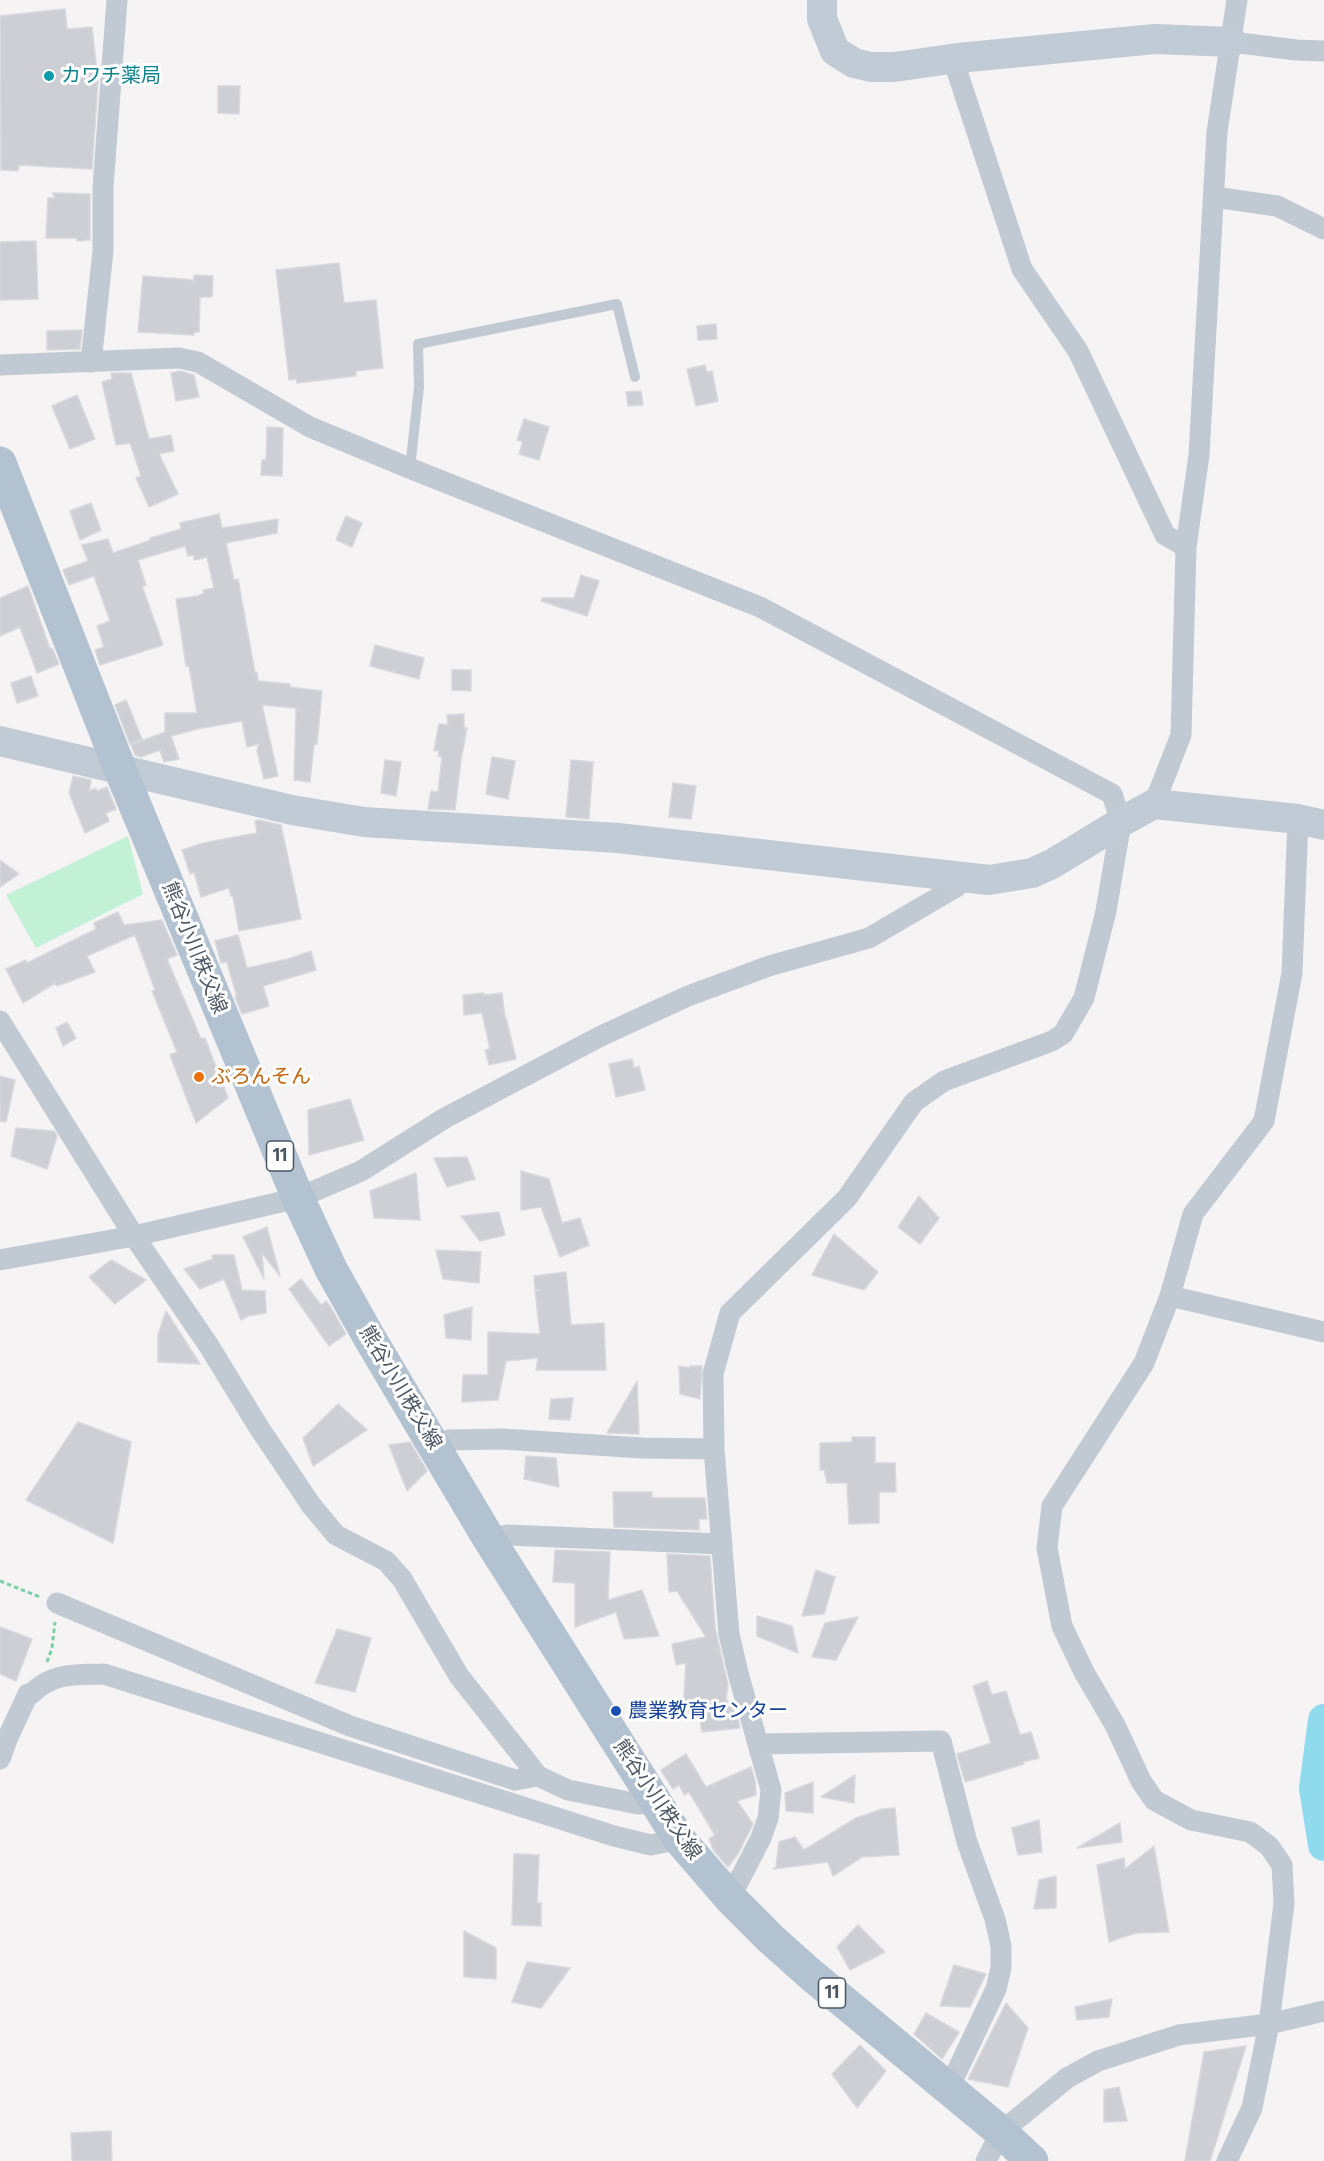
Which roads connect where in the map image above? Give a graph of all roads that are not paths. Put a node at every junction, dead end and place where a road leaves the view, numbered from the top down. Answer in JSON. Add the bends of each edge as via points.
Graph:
{"nodes":[{"id":1,"x":117,"y":0,"type":"edge"},
{"id":2,"x":822,"y":0,"type":"edge"},
{"id":3,"x":1237,"y":0,"type":"edge"},
{"id":4,"x":1232,"y":42,"type":"junction"},
{"id":5,"x":1324,"y":51,"type":"edge"},
{"id":6,"x":953,"y":59,"type":"junction"},
{"id":7,"x":1214,"y":197,"type":"junction"},
{"id":8,"x":1324,"y":229,"type":"edge"},
{"id":9,"x":91,"y":362,"type":"junction"},
{"id":10,"x":0,"y":365,"type":"edge"},
{"id":11,"x":635,"y":377,"type":"dead end"},
{"id":12,"x":0,"y":463,"type":"edge"},
{"id":13,"x":410,"y":468,"type":"junction"},
{"id":14,"x":1186,"y":547,"type":"junction"},
{"id":15,"x":0,"y":741,"type":"edge"},
{"id":16,"x":120,"y":769,"type":"junction"},
{"id":17,"x":1155,"y":804,"type":"junction"},
{"id":18,"x":1317,"y":821,"type":"edge"},
{"id":19,"x":1121,"y":822,"type":"junction"},
{"id":20,"x":965,"y":877,"type":"junction"},
{"id":21,"x":0,"y":1021,"type":"edge"},
{"id":22,"x":298,"y":1198,"type":"junction"},
{"id":23,"x":134,"y":1236,"type":"junction"},
{"id":24,"x":0,"y":1260,"type":"edge"},
{"id":25,"x":1170,"y":1296,"type":"junction"},
{"id":26,"x":1324,"y":1332,"type":"edge"},
{"id":27,"x":435,"y":1447,"type":"junction"},
{"id":28,"x":714,"y":1449,"type":"junction"},
{"id":29,"x":489,"y":1539,"type":"junction"},
{"id":30,"x":722,"y":1544,"type":"junction"},
{"id":31,"x":57,"y":1604,"type":"road end"},
{"id":32,"x":758,"y":1744,"type":"junction"},
{"id":33,"x":0,"y":1759,"type":"edge"},
{"id":34,"x":538,"y":1776,"type":"junction"},
{"id":35,"x":655,"y":1802,"type":"junction"},
{"id":36,"x":679,"y":1839,"type":"junction"},
{"id":37,"x":730,"y":1898,"type":"junction"},
{"id":38,"x":1324,"y":2011,"type":"edge"},
{"id":39,"x":1269,"y":2024,"type":"junction"},
{"id":40,"x":948,"y":2090,"type":"junction"},
{"id":41,"x":1001,"y":2132,"type":"junction"},
{"id":42,"x":986,"y":2161,"type":"edge"},
{"id":43,"x":1032,"y":2161,"type":"edge"},
{"id":44,"x":1227,"y":2161,"type":"edge"}],
"edges":[{"from":1,"to":9,"type":"street","via":[[103,187],[103,251]]},
{"from":2,"to":6,"type":"street","via":[[822,20],[835,51],[854,63],[894,67]]},
{"from":3,"to":4,"type":"street"},
{"from":4,"to":5,"type":"street"},
{"from":4,"to":6,"type":"street","via":[[1155,39]]},
{"from":4,"to":7,"type":"street","via":[[1217,132]]},
{"from":6,"to":14,"type":"street","via":[[1022,269],[1078,351],[1165,535]]},
{"from":7,"to":8,"type":"street","via":[[1277,206]]},
{"from":7,"to":14,"type":"street","via":[[1199,454]]},
{"from":9,"to":10,"type":"street"},
{"from":9,"to":13,"type":"street","via":[[178,358],[198,362],[310,427]]},
{"from":11,"to":13,"type":"lane","via":[[617,304],[418,344],[419,387]]},
{"from":12,"to":16,"type":"main road","name":"熊谷小川秩父線","number":"11"},
{"from":13,"to":19,"type":"street","via":[[760,607],[1112,794]]},
{"from":14,"to":17,"type":"street","via":[[1181,735]]},
{"from":15,"to":16,"type":"street"},
{"from":16,"to":20,"type":"street","via":[[292,810],[364,822],[618,838]]},
{"from":16,"to":22,"type":"main road","name":"熊谷小川秩父線","number":"11"},
{"from":17,"to":18,"type":"street"},
{"from":17,"to":19,"type":"street"},
{"from":18,"to":25,"type":"street","via":[[1264,1121],[1193,1214]]},
{"from":19,"to":20,"type":"street","via":[[1032,873],[989,880]]},
{"from":19,"to":28,"type":"street","via":[[1106,911],[1084,998],[1063,1034],[944,1081],[914,1102],[847,1198],[730,1313],[713,1374]]},
{"from":20,"to":22,"type":"street","via":[[956,887],[869,938],[770,966],[688,996],[601,1036],[445,1118],[362,1172]]},
{"from":21,"to":23,"type":"street"},
{"from":22,"to":23,"type":"street"},
{"from":22,"to":27,"type":"main road","name":"熊谷小川秩父線","number":"11","via":[[331,1269]]},
{"from":23,"to":24,"type":"street"},
{"from":23,"to":34,"type":"street","via":[[311,1505],[336,1535],[386,1561],[402,1579],[459,1676]]},
{"from":25,"to":26,"type":"street"},
{"from":25,"to":39,"type":"street","via":[[1144,1363],[1052,1506],[1047,1548],[1062,1626],[1154,1800],[1191,1820],[1250,1832],[1269,1846],[1282,1865],[1284,1903]]},
{"from":27,"to":28,"type":"street","via":[[448,1440],[502,1439]]},
{"from":27,"to":29,"type":"main road","name":"熊谷小川秩父線","number":"11"},
{"from":28,"to":30,"type":"street"},
{"from":29,"to":30,"type":"street","via":[[508,1535]]},
{"from":29,"to":35,"type":"main road","name":"熊谷小川秩父線","number":"11"},
{"from":30,"to":32,"type":"street","via":[[729,1634]]},
{"from":31,"to":34,"type":"street","via":[[350,1726],[515,1780]]},
{"from":32,"to":37,"type":"street","via":[[771,1790],[768,1818]]},
{"from":32,"to":40,"type":"street","via":[[941,1741],[967,1842],[1001,1946],[996,1989]]},
{"from":33,"to":36,"type":"street","via":[[28,1694],[61,1676],[104,1674],[614,1836],[651,1845]]},
{"from":34,"to":35,"type":"street","via":[[568,1790],[638,1804]]},
{"from":35,"to":36,"type":"main road","name":"熊谷小川秩父線","number":"11"},
{"from":36,"to":37,"type":"main road","name":"熊谷小川秩父線","number":"11"},
{"from":37,"to":40,"type":"main road","name":"熊谷小川秩父線","number":"11","via":[[801,1966]]},
{"from":38,"to":39,"type":"street"},
{"from":39,"to":41,"type":"street","via":[[1179,2035],[1098,2061],[1067,2078]]},
{"from":39,"to":44,"type":"street","via":[[1252,2108]]},
{"from":40,"to":41,"type":"main road","name":"熊谷小川秩父線","number":"11"},
{"from":41,"to":42,"type":"street"},
{"from":41,"to":43,"type":"main road","name":"熊谷小川秩父線","number":"11"}]}
